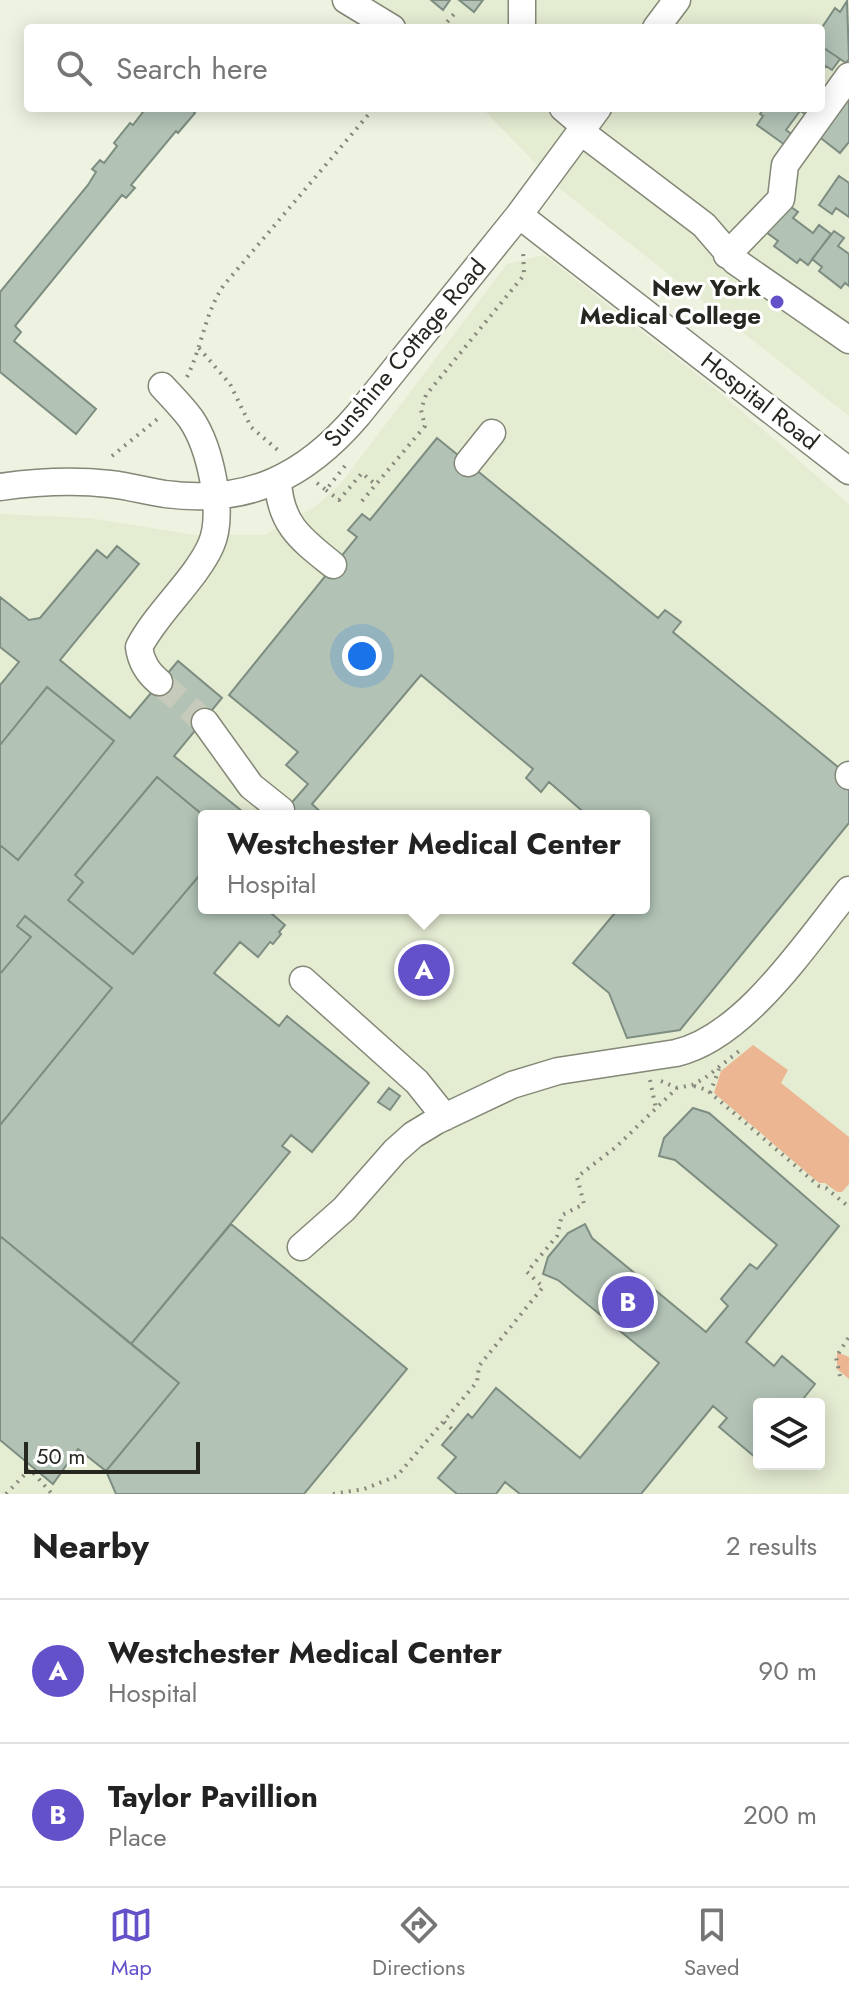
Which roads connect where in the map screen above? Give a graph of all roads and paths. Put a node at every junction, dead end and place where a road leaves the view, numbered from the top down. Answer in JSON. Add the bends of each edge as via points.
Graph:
{"nodes":[{"id":1,"x":346,"y":0,"type":"edge"},
{"id":2,"x":522,"y":0,"type":"edge"},
{"id":3,"x":677,"y":0,"type":"edge"},
{"id":4,"x":454,"y":14,"type":"dead end"},
{"id":5,"x":385,"y":24,"type":"edge"},
{"id":6,"x":445,"y":24,"type":"edge"},
{"id":7,"x":522,"y":24,"type":"edge"},
{"id":8,"x":659,"y":24,"type":"edge"},
{"id":9,"x":849,"y":76,"type":"edge"},
{"id":10,"x":825,"y":109,"type":"edge"},
{"id":11,"x":371,"y":112,"type":"edge"},
{"id":12,"x":823,"y":112,"type":"edge"},
{"id":13,"x":587,"y":122,"type":"edge"},
{"id":14,"x":527,"y":221,"type":"junction"},
{"id":15,"x":727,"y":255,"type":"junction"},
{"id":16,"x":849,"y":340,"type":"edge"},
{"id":17,"x":199,"y":348,"type":"junction"},
{"id":18,"x":168,"y":393,"type":"junction"},
{"id":19,"x":492,"y":433,"type":"dead end"},
{"id":20,"x":354,"y":455,"type":"dead end"},
{"id":21,"x":112,"y":456,"type":"dead end"},
{"id":22,"x":468,"y":463,"type":"dead end"},
{"id":23,"x":849,"y":471,"type":"edge"},
{"id":24,"x":289,"y":475,"type":"junction"},
{"id":25,"x":375,"y":484,"type":"junction"},
{"id":26,"x":0,"y":487,"type":"edge"},
{"id":27,"x":326,"y":490,"type":"junction"},
{"id":28,"x":215,"y":496,"type":"junction"},
{"id":29,"x":362,"y":501,"type":"dead end"},
{"id":30,"x":333,"y":565,"type":"dead end"},
{"id":31,"x":159,"y":682,"type":"tunnel mouth"},
{"id":32,"x":205,"y":722,"type":"tunnel mouth"},
{"id":33,"x":281,"y":810,"type":"dead end"},
{"id":34,"x":849,"y":891,"type":"edge"},
{"id":35,"x":303,"y":980,"type":"dead end"},
{"id":36,"x":747,"y":1045,"type":"dead end"},
{"id":37,"x":719,"y":1068,"type":"junction"},
{"id":38,"x":650,"y":1077,"type":"dead end"},
{"id":39,"x":692,"y":1085,"type":"junction"},
{"id":40,"x":677,"y":1088,"type":"junction"},
{"id":41,"x":710,"y":1093,"type":"junction"},
{"id":42,"x":445,"y":1117,"type":"junction"},
{"id":43,"x":849,"y":1207,"type":"edge"},
{"id":44,"x":301,"y":1247,"type":"dead end"},
{"id":45,"x":849,"y":1337,"type":"edge"},
{"id":46,"x":840,"y":1376,"type":"dead end"},
{"id":47,"x":443,"y":1422,"type":"junction"},
{"id":48,"x":454,"y":1431,"type":"dead end"},
{"id":49,"x":348,"y":1492,"type":"edge"},
{"id":50,"x":6,"y":1494,"type":"edge"},
{"id":51,"x":52,"y":1494,"type":"edge"},
{"id":52,"x":333,"y":1494,"type":"edge"}],
"edges":[{"from":1,"to":5,"type":"street"},
{"from":2,"to":7,"type":"street"},
{"from":3,"to":8,"type":"street"},
{"from":4,"to":6,"type":"path"},
{"from":9,"to":10,"type":"street"},
{"from":11,"to":17,"type":"path","via":[[224,285],[212,303]]},
{"from":12,"to":15,"type":"street","via":[[785,165],[781,199]]},
{"from":13,"to":14,"type":"street","name":"Sunshine Cottage Road"},
{"from":13,"to":15,"type":"street","via":[[704,225]]},
{"from":14,"to":23,"type":"street","name":"Hospital Road"},
{"from":14,"to":24,"type":"street","name":"Sunshine Cottage Road","via":[[336,441]]},
{"from":14,"to":25,"type":"path","via":[[524,275],[426,395],[421,410],[425,426]]},
{"from":15,"to":16,"type":"street"},
{"from":17,"to":18,"type":"path"},
{"from":17,"to":24,"type":"path","via":[[230,384],[251,427]]},
{"from":18,"to":21,"type":"path","via":[[162,415]]},
{"from":18,"to":28,"type":"street","via":[[202,439]]},
{"from":19,"to":22,"type":"street"},
{"from":20,"to":27,"type":"path"},
{"from":24,"to":27,"type":"path"},
{"from":24,"to":28,"type":"street","name":"Sunshine Cottage Road"},
{"from":24,"to":30,"type":"street","via":[[282,508],[294,532]]},
{"from":25,"to":27,"type":"path","via":[[362,473],[339,500]]},
{"from":25,"to":29,"type":"path"},
{"from":26,"to":28,"type":"street","name":"Sunshine Cottage Road","via":[[109,484]]},
{"from":28,"to":31,"type":"street","via":[[217,522],[210,547],[139,647],[141,659]]},
{"from":32,"to":33,"type":"street","via":[[251,786]]},
{"from":34,"to":42,"type":"street","via":[[754,1006],[717,1036],[676,1053],[569,1068],[512,1085]]},
{"from":35,"to":42,"type":"street","via":[[417,1082]]},
{"from":36,"to":37,"type":"path"},
{"from":37,"to":39,"type":"path"},
{"from":37,"to":41,"type":"path"},
{"from":38,"to":40,"type":"path"},
{"from":39,"to":40,"type":"path"},
{"from":39,"to":41,"type":"path"},
{"from":40,"to":47,"type":"path","via":[[577,1177],[584,1204],[562,1215],[557,1236],[527,1272],[543,1287],[479,1366],[477,1382]]},
{"from":41,"to":43,"type":"path"},
{"from":42,"to":44,"type":"street","via":[[395,1151],[344,1209]]},
{"from":45,"to":46,"type":"path","via":[[836,1357]]},
{"from":47,"to":48,"type":"path"},
{"from":47,"to":49,"type":"path","via":[[397,1476]]},
{"from":49,"to":52,"type":"path"},
{"from":50,"to":51,"type":"path","via":[[30,1469]]}]}
